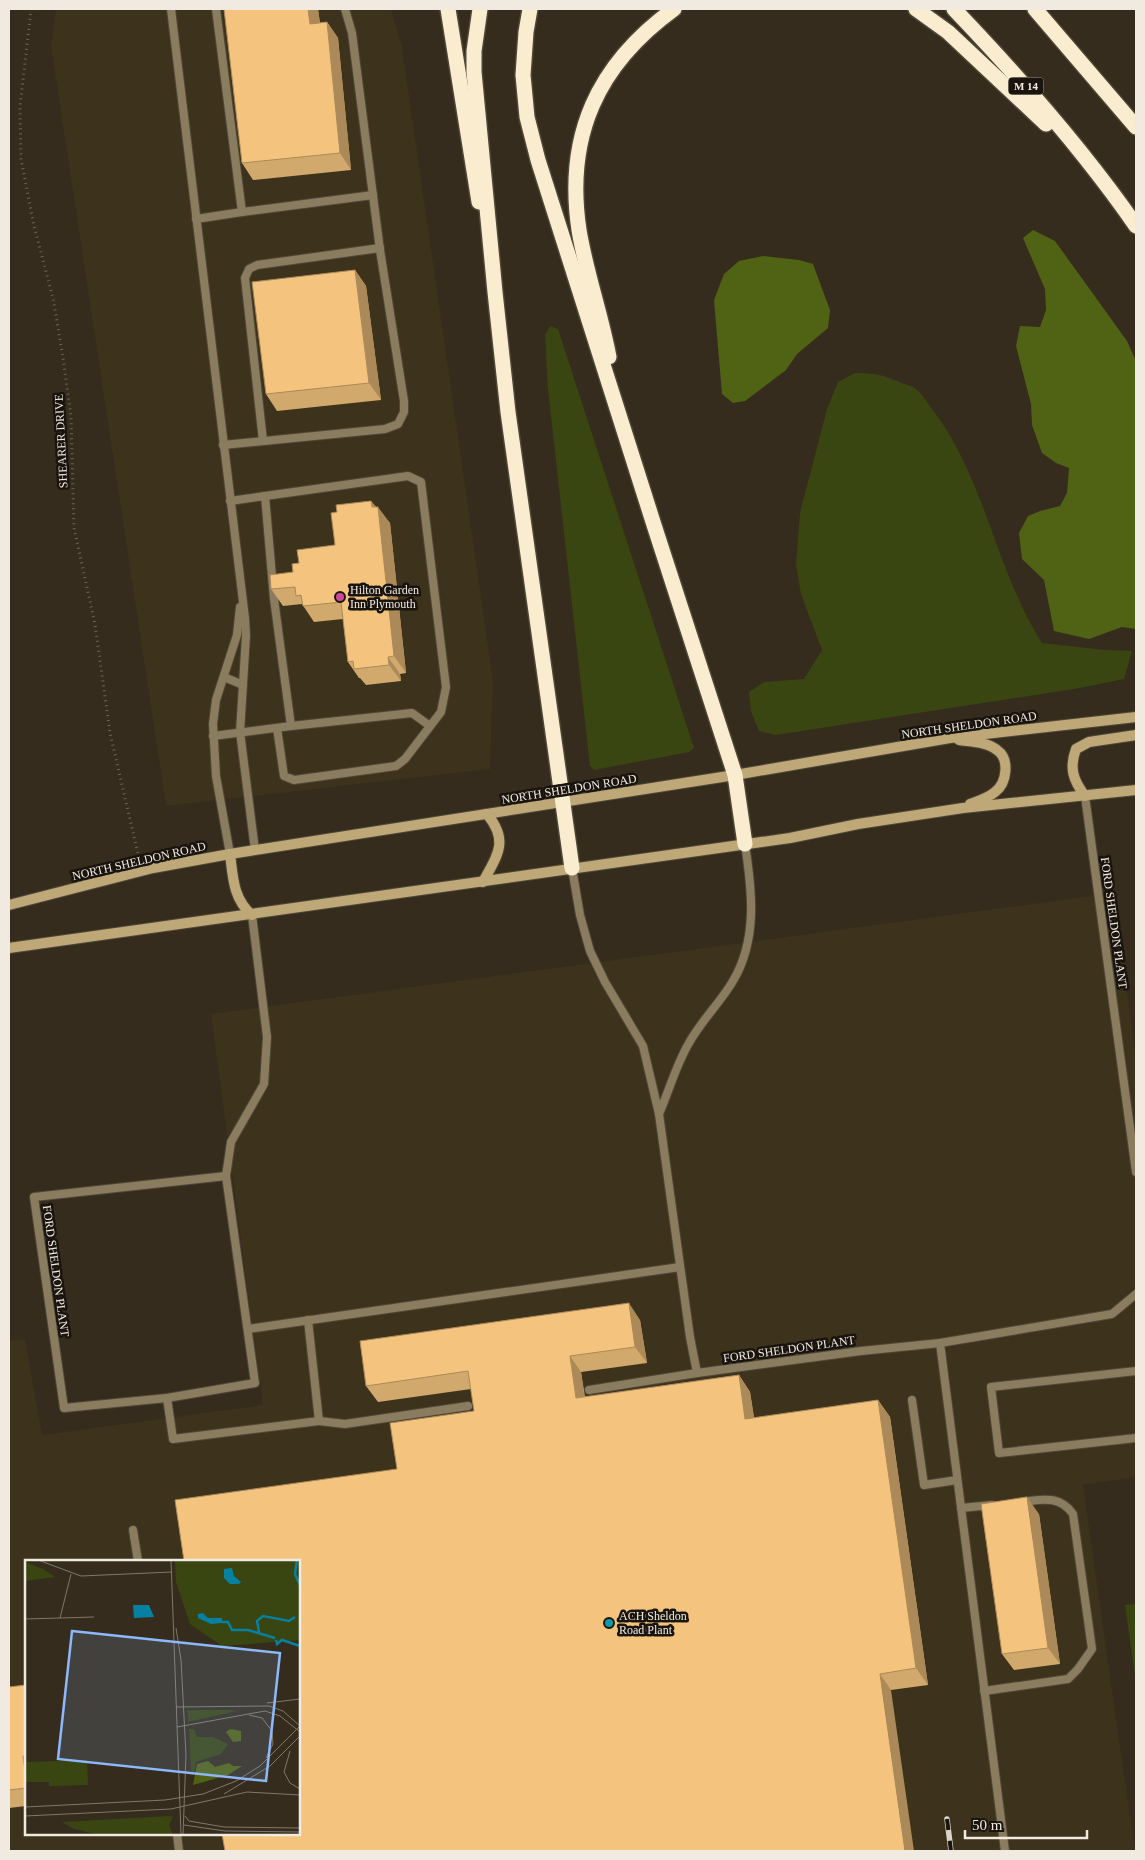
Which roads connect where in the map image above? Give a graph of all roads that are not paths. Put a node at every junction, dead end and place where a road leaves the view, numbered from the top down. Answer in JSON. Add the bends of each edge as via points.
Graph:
{"nodes":[{"id":1,"x":171,"y":9,"type":"edge"},
{"id":2,"x":216,"y":9,"type":"edge"},
{"id":3,"x":345,"y":9,"type":"edge"},
{"id":4,"x":448,"y":9,"type":"edge"},
{"id":5,"x":480,"y":9,"type":"edge"},
{"id":6,"x":530,"y":9,"type":"edge"},
{"id":7,"x":674,"y":9,"type":"edge"},
{"id":8,"x":916,"y":9,"type":"edge"},
{"id":9,"x":954,"y":9,"type":"edge"},
{"id":10,"x":1035,"y":9,"type":"edge"},
{"id":11,"x":1136,"y":127,"type":"edge"},
{"id":12,"x":1093,"y":168,"type":"junction"},
{"id":13,"x":374,"y":195,"type":"junction"},
{"id":14,"x":242,"y":212,"type":"junction"},
{"id":15,"x":196,"y":219,"type":"junction"},
{"id":16,"x":1136,"y":226,"type":"edge"},
{"id":17,"x":380,"y":248,"type":"junction"},
{"id":18,"x":495,"y":292,"type":"junction"},
{"id":19,"x":620,"y":415,"type":"junction"},
{"id":20,"x":263,"y":441,"type":"junction"},
{"id":21,"x":224,"y":445,"type":"junction"},
{"id":22,"x":265,"y":496,"type":"junction"},
{"id":23,"x":230,"y":501,"type":"junction"},
{"id":24,"x":242,"y":598,"type":"junction"},
{"id":25,"x":224,"y":677,"type":"junction"},
{"id":26,"x":243,"y":685,"type":"junction"},
{"id":27,"x":1136,"y":717,"type":"edge"},
{"id":28,"x":291,"y":726,"type":"junction"},
{"id":29,"x":430,"y":726,"type":"junction"},
{"id":30,"x":277,"y":728,"type":"junction"},
{"id":31,"x":240,"y":732,"type":"junction"},
{"id":32,"x":1136,"y":735,"type":"edge"},
{"id":33,"x":213,"y":736,"type":"junction"},
{"id":34,"x":950,"y":738,"type":"junction"},
{"id":35,"x":736,"y":775,"type":"junction"},
{"id":36,"x":1136,"y":790,"type":"edge"},
{"id":37,"x":1085,"y":796,"type":"junction"},
{"id":38,"x":562,"y":803,"type":"junction"},
{"id":39,"x":963,"y":808,"type":"junction"},
{"id":40,"x":487,"y":814,"type":"junction"},
{"id":41,"x":745,"y":844,"type":"junction"},
{"id":42,"x":254,"y":850,"type":"junction"},
{"id":43,"x":230,"y":854,"type":"junction"},
{"id":44,"x":572,"y":868,"type":"junction"},
{"id":45,"x":483,"y":882,"type":"junction"},
{"id":46,"x":9,"y":905,"type":"edge"},
{"id":47,"x":252,"y":915,"type":"junction"},
{"id":48,"x":9,"y":948,"type":"edge"},
{"id":49,"x":660,"y":1114,"type":"junction"},
{"id":50,"x":1136,"y":1172,"type":"edge"},
{"id":51,"x":226,"y":1176,"type":"junction"},
{"id":52,"x":680,"y":1267,"type":"junction"},
{"id":53,"x":1136,"y":1296,"type":"edge"},
{"id":54,"x":308,"y":1320,"type":"junction"},
{"id":55,"x":248,"y":1329,"type":"junction"},
{"id":56,"x":940,"y":1343,"type":"junction"},
{"id":57,"x":1136,"y":1371,"type":"edge"},
{"id":58,"x":696,"y":1373,"type":"junction"},
{"id":59,"x":589,"y":1390,"type":"dead end"},
{"id":60,"x":167,"y":1398,"type":"junction"},
{"id":61,"x":912,"y":1400,"type":"dead end"},
{"id":62,"x":468,"y":1406,"type":"dead end"},
{"id":63,"x":319,"y":1421,"type":"junction"},
{"id":64,"x":1136,"y":1438,"type":"edge"},
{"id":65,"x":957,"y":1480,"type":"junction"},
{"id":66,"x":1007,"y":1503,"type":"edge"},
{"id":67,"x":998,"y":1504,"type":"edge"},
{"id":68,"x":961,"y":1508,"type":"junction"},
{"id":69,"x":133,"y":1530,"type":"dead end"},
{"id":70,"x":138,"y":1560,"type":"edge"},
{"id":71,"x":984,"y":1691,"type":"junction"},
{"id":72,"x":177,"y":1835,"type":"edge"},
{"id":73,"x":179,"y":1851,"type":"edge"},
{"id":74,"x":1005,"y":1851,"type":"edge"}],
"edges":[{"from":1,"to":15,"type":"lane"},
{"from":2,"to":14,"type":"lane"},
{"from":3,"to":13,"type":"lane","via":[[352,33]]},
{"from":4,"to":18,"type":"highway"},
{"from":5,"to":18,"type":"highway","via":[[474,72]]},
{"from":6,"to":19,"type":"highway","via":[[523,75],[527,117],[568,258]]},
{"from":7,"to":19,"type":"highway","via":[[657,21],[625,54],[594,99],[577,161],[575,180],[579,232],[604,327]]},
{"from":8,"to":12,"type":"highway","via":[[948,32]]},
{"from":9,"to":12,"type":"highway","number":"M 14","via":[[1012,70]]},
{"from":10,"to":11,"type":"highway"},
{"from":12,"to":16,"type":"highway","number":"M 14"},
{"from":13,"to":14,"type":"lane"},
{"from":13,"to":17,"type":"lane"},
{"from":14,"to":15,"type":"lane"},
{"from":15,"to":21,"type":"lane"},
{"from":17,"to":20,"type":"lane","via":[[257,265],[249,269],[245,278]]},
{"from":17,"to":20,"type":"lane","via":[[404,401],[404,412],[398,424],[385,429]]},
{"from":18,"to":38,"type":"highway","via":[[508,412]]},
{"from":19,"to":35,"type":"highway"},
{"from":20,"to":21,"type":"lane"},
{"from":21,"to":23,"type":"lane"},
{"from":22,"to":23,"type":"lane"},
{"from":22,"to":28,"type":"lane","via":[[274,599]]},
{"from":22,"to":29,"type":"lane","via":[[408,476],[421,482],[446,687],[441,712]]},
{"from":23,"to":24,"type":"lane"},
{"from":24,"to":25,"type":"lane","via":[[237,635]]},
{"from":24,"to":26,"type":"lane","via":[[246,636]]},
{"from":25,"to":26,"type":"lane"},
{"from":25,"to":33,"type":"lane","via":[[216,700]]},
{"from":26,"to":31,"type":"lane"},
{"from":27,"to":34,"type":"main road","name":"NORTH SHELDON ROAD"},
{"from":28,"to":29,"type":"lane","via":[[412,713]]},
{"from":28,"to":30,"type":"lane"},
{"from":29,"to":30,"type":"lane","via":[[396,766],[294,780],[284,776]]},
{"from":30,"to":31,"type":"lane"},
{"from":31,"to":33,"type":"lane"},
{"from":31,"to":42,"type":"lane"},
{"from":32,"to":37,"type":"main road","via":[[1089,742],[1076,749],[1072,760],[1073,773]]},
{"from":33,"to":43,"type":"lane","via":[[216,776]]},
{"from":34,"to":35,"type":"main road","name":"NORTH SHELDON ROAD"},
{"from":34,"to":39,"type":"main road","via":[[986,744],[1003,755],[1006,766],[1000,788],[994,794]]},
{"from":35,"to":38,"type":"main road","name":"NORTH SHELDON ROAD"},
{"from":35,"to":41,"type":"highway"},
{"from":36,"to":37,"type":"main road"},
{"from":37,"to":39,"type":"main road"},
{"from":37,"to":50,"type":"lane","name":"FORD SHELDON PLANT"},
{"from":38,"to":40,"type":"main road","name":"NORTH SHELDON ROAD"},
{"from":38,"to":44,"type":"highway"},
{"from":39,"to":41,"type":"main road"},
{"from":40,"to":42,"type":"main road","name":"NORTH SHELDON ROAD"},
{"from":40,"to":45,"type":"main road","via":[[498,831],[500,845]]},
{"from":41,"to":44,"type":"main road"},
{"from":41,"to":49,"type":"lane","via":[[750,877],[751,929],[745,957],[733,982],[688,1045]]},
{"from":42,"to":43,"type":"main road","name":"NORTH SHELDON ROAD"},
{"from":43,"to":46,"type":"main road","name":"NORTH SHELDON ROAD","via":[[143,871]]},
{"from":43,"to":47,"type":"main road","via":[[236,892],[244,908]]},
{"from":44,"to":45,"type":"main road"},
{"from":44,"to":49,"type":"lane","via":[[590,951],[643,1046]]},
{"from":45,"to":47,"type":"main road"},
{"from":47,"to":48,"type":"main road"},
{"from":47,"to":51,"type":"lane","name":"FORD SHELDON PLANT","via":[[267,1037],[264,1084],[232,1142]]},
{"from":49,"to":52,"type":"lane"},
{"from":51,"to":55,"type":"lane","name":"FORD SHELDON PLANT"},
{"from":51,"to":60,"type":"lane","name":"FORD SHELDON PLANT","via":[[34,1197],[64,1408]]},
{"from":52,"to":54,"type":"lane"},
{"from":52,"to":58,"type":"lane"},
{"from":53,"to":56,"type":"lane","name":"FORD SHELDON PLANT","via":[[1112,1314]]},
{"from":54,"to":55,"type":"lane"},
{"from":54,"to":63,"type":"lane"},
{"from":55,"to":60,"type":"lane","name":"FORD SHELDON PLANT","via":[[255,1383]]},
{"from":56,"to":58,"type":"lane","name":"FORD SHELDON PLANT"},
{"from":56,"to":65,"type":"lane"},
{"from":57,"to":64,"type":"lane","via":[[991,1387],[999,1453]]},
{"from":58,"to":59,"type":"lane","name":"FORD SHELDON PLANT"},
{"from":60,"to":63,"type":"lane","via":[[173,1439]]},
{"from":61,"to":65,"type":"lane","via":[[924,1485]]},
{"from":62,"to":63,"type":"lane","via":[[345,1424]]},
{"from":65,"to":68,"type":"lane"},
{"from":66,"to":71,"type":"lane","via":[[1053,1499],[1068,1506],[1073,1514],[1092,1649],[1068,1679]]},
{"from":67,"to":68,"type":"lane"},
{"from":68,"to":71,"type":"lane"},
{"from":69,"to":70,"type":"lane"},
{"from":71,"to":74,"type":"lane"},
{"from":72,"to":73,"type":"lane"}]}
